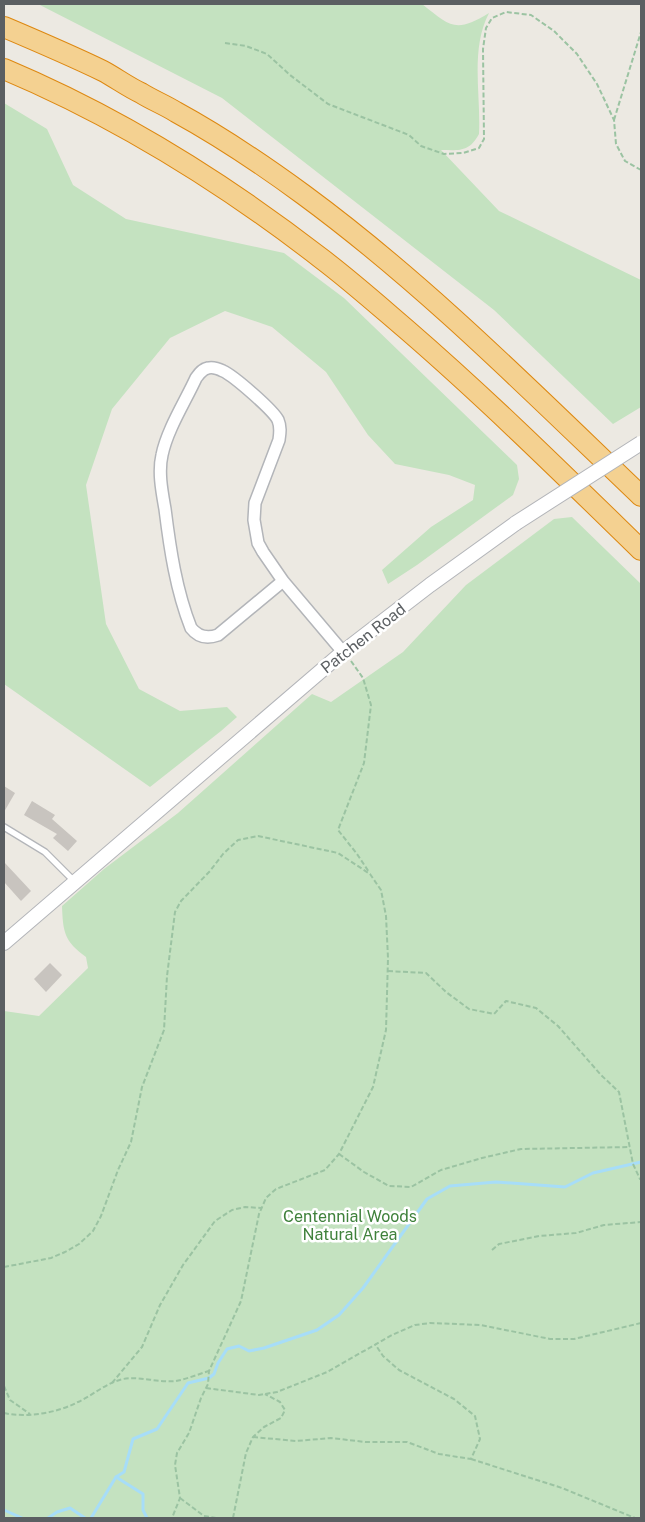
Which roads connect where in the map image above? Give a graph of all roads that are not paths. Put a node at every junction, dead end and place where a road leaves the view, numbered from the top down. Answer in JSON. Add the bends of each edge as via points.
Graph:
{"nodes":[{"id":1,"x":4,"y":27,"type":"edge"},
{"id":2,"x":4,"y":69,"type":"edge"},
{"id":3,"x":641,"y":443,"type":"edge"},
{"id":4,"x":641,"y":496,"type":"edge"},
{"id":5,"x":641,"y":550,"type":"edge"},
{"id":6,"x":283,"y":581,"type":"junction"},
{"id":7,"x":343,"y":652,"type":"junction"},
{"id":8,"x":4,"y":827,"type":"edge"},
{"id":9,"x":75,"y":882,"type":"junction"},
{"id":10,"x":4,"y":943,"type":"edge"}],
"edges":[{"from":1,"to":4,"type":"highway","via":[[96,68],[175,111],[303,194],[437,303]]},
{"from":2,"to":5,"type":"highway","via":[[65,97],[175,157],[256,209],[323,259],[435,354]]},
{"from":3,"to":7,"type":"street","name":"Patchen Road","bridge":true,"via":[[516,523]]},
{"from":6,"to":6,"type":"street","via":[[258,543],[254,520],[255,503],[279,440],[279,424],[269,409],[229,374],[208,368],[196,378],[167,439],[161,464],[168,535],[191,628],[204,637],[218,635]]},
{"from":6,"to":7,"type":"street"},
{"from":7,"to":9,"type":"street","name":"Patchen Road"},
{"from":8,"to":9,"type":"lane","via":[[45,852]]},
{"from":9,"to":10,"type":"street","name":"Patchen Road"}]}
